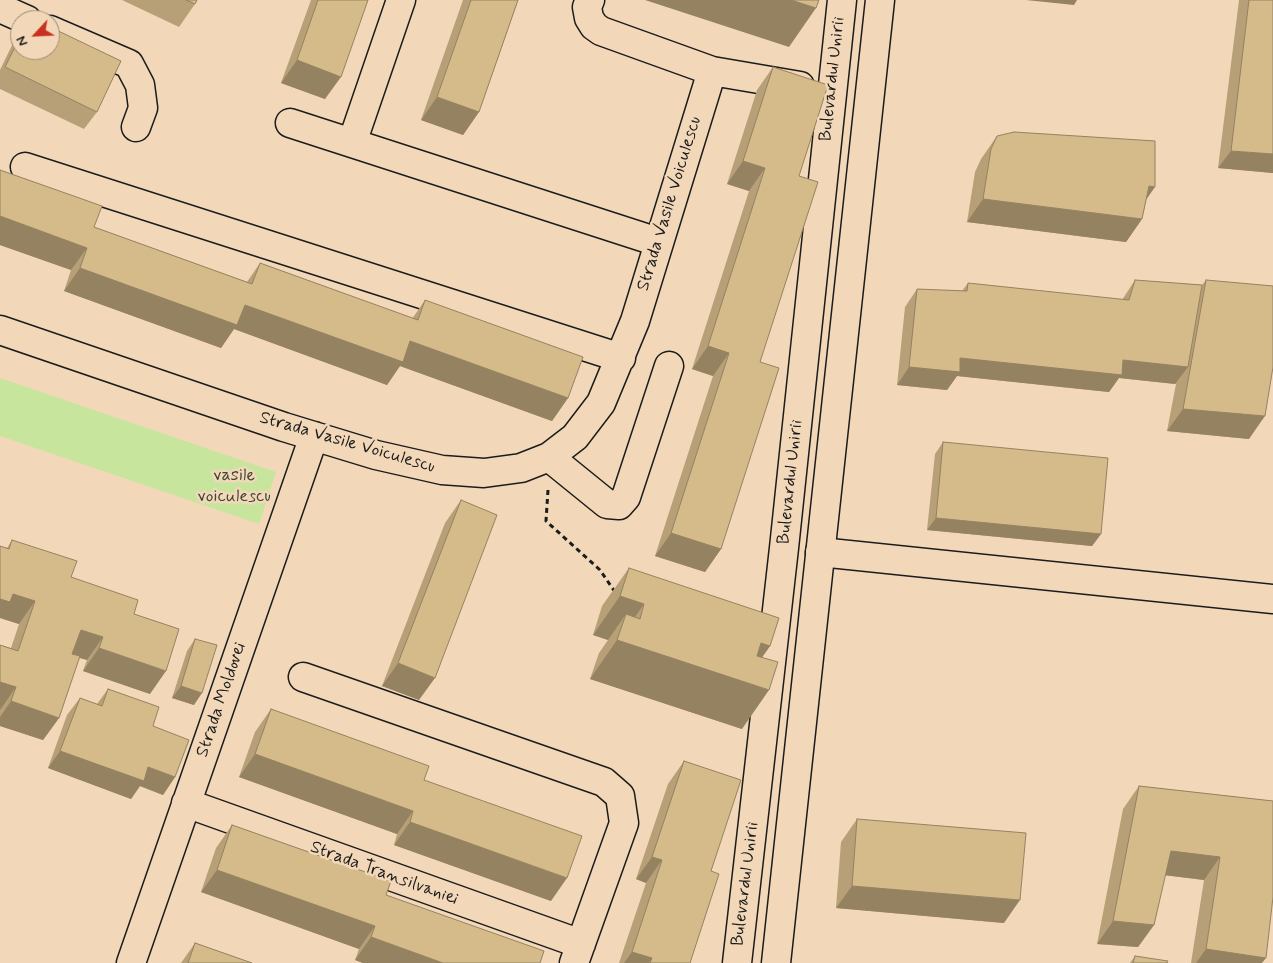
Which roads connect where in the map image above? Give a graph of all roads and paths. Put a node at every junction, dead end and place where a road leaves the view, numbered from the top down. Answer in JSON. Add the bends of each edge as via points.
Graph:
{"nodes":[{"id":1,"x":401,"y":0,"type":"edge"},
{"id":2,"x":590,"y":0,"type":"edge"},
{"id":3,"x":842,"y":0,"type":"edge"},
{"id":4,"x":880,"y":0,"type":"edge"},
{"id":5,"x":60,"y":34,"type":"edge"},
{"id":6,"x":712,"y":71,"type":"junction"},
{"id":7,"x":831,"y":91,"type":"junction"},
{"id":8,"x":868,"y":95,"type":"junction"},
{"id":9,"x":290,"y":123,"type":"dead end"},
{"id":10,"x":136,"y":127,"type":"dead end"},
{"id":11,"x":352,"y":143,"type":"junction"},
{"id":12,"x":25,"y":167,"type":"dead end"},
{"id":13,"x":658,"y":242,"type":"junction"},
{"id":14,"x":0,"y":330,"type":"edge"},
{"id":15,"x":621,"y":358,"type":"junction"},
{"id":16,"x":669,"y":366,"type":"dead end"},
{"id":17,"x":314,"y":436,"type":"junction"},
{"id":18,"x":549,"y":457,"type":"junction"},
{"id":19,"x":820,"y":552,"type":"junction"},
{"id":20,"x":619,"y":598,"type":"edge"},
{"id":21,"x":1273,"y":599,"type":"edge"},
{"id":22,"x":303,"y":677,"type":"dead end"},
{"id":23,"x":186,"y":803,"type":"junction"},
{"id":24,"x":577,"y":954,"type":"edge"},
{"id":25,"x":131,"y":963,"type":"edge"},
{"id":26,"x":737,"y":963,"type":"edge"},
{"id":27,"x":776,"y":963,"type":"edge"}],
"edges":[{"from":1,"to":11,"type":"street"},
{"from":2,"to":6,"type":"street","via":[[587,7],[589,18],[602,31]]},
{"from":3,"to":7,"type":"street","name":"Bulevardul Unirii"},
{"from":4,"to":8,"type":"street","name":"Bulevardul Unirii"},
{"from":5,"to":10,"type":"street","via":[[129,64],[140,85],[143,108]]},
{"from":6,"to":7,"type":"street"},
{"from":6,"to":13,"type":"street","name":"Strada Vasile Voiculescu"},
{"from":7,"to":8,"type":"street"},
{"from":7,"to":26,"type":"street","name":"Bulevardul Unirii"},
{"from":8,"to":19,"type":"street","name":"Bulevardul Unirii"},
{"from":9,"to":11,"type":"street"},
{"from":11,"to":13,"type":"street"},
{"from":12,"to":15,"type":"street"},
{"from":13,"to":15,"type":"street","name":"Strada Vasile Voiculescu"},
{"from":14,"to":17,"type":"street","name":"Strada Vasile Voiculescu"},
{"from":15,"to":18,"type":"street","name":"Strada Vasile Voiculescu","via":[[601,402],[575,437]]},
{"from":16,"to":18,"type":"street","via":[[626,497],[619,505],[607,504]]},
{"from":17,"to":18,"type":"street","name":"Strada Vasile Voiculescu","via":[[442,470],[484,473],[521,468]]},
{"from":17,"to":23,"type":"street","name":"Strada Moldovei"},
{"from":18,"to":20,"type":"path","via":[[546,521],[600,570]]},
{"from":19,"to":21,"type":"street"},
{"from":19,"to":27,"type":"street","name":"Bulevardul Unirii"},
{"from":22,"to":24,"type":"street","name":"Strada Transilvaniei","via":[[604,782],[620,796],[624,823]]},
{"from":23,"to":24,"type":"street","name":"Strada Transilvaniei"},
{"from":23,"to":25,"type":"street","name":"Strada Moldovei"}]}
